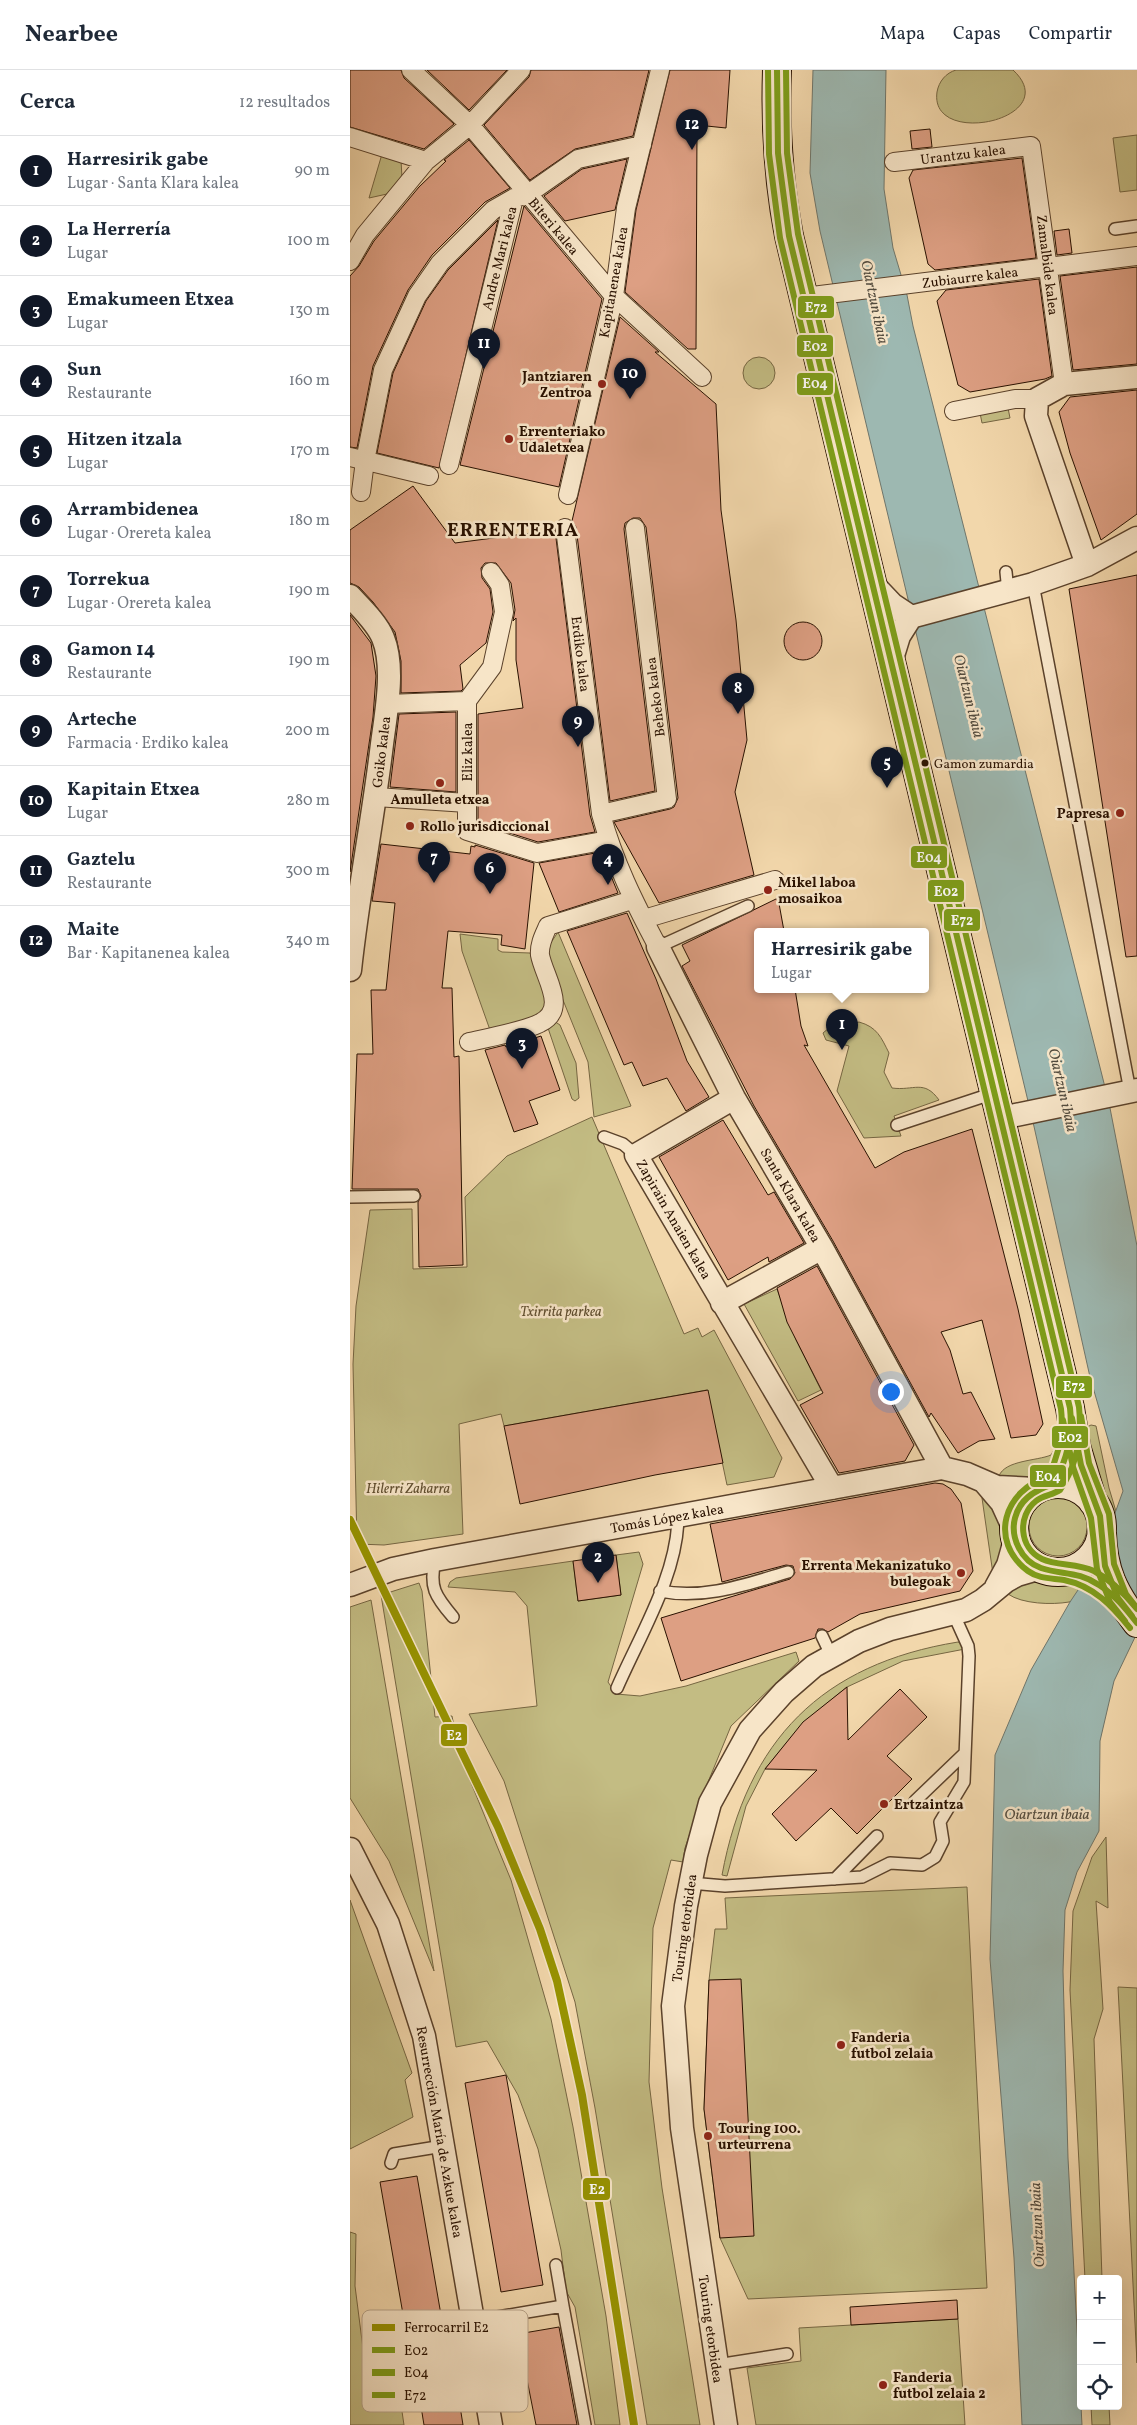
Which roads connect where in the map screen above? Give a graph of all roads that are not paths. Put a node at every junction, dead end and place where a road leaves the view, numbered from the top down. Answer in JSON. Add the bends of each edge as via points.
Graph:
{"nodes":[{"id":1,"x":411,"y":70,"type":"edge"},
{"id":2,"x":521,"y":70,"type":"edge"},
{"id":3,"x":660,"y":70,"type":"edge"},
{"id":4,"x":777,"y":70,"type":"edge"},
{"id":5,"x":470,"y":125,"type":"junction"},
{"id":6,"x":350,"y":137,"type":"edge"},
{"id":7,"x":642,"y":145,"type":"junction"},
{"id":8,"x":1031,"y":146,"type":"joint"},
{"id":9,"x":426,"y":161,"type":"junction"},
{"id":10,"x":894,"y":162,"type":"dead end"},
{"id":11,"x":521,"y":196,"type":"junction"},
{"id":12,"x":1137,"y":226,"type":"edge"},
{"id":13,"x":1115,"y":229,"type":"dead end"},
{"id":14,"x":1137,"y":256,"type":"edge"},
{"id":15,"x":350,"y":260,"type":"edge"},
{"id":16,"x":1048,"y":267,"type":"junction"},
{"id":17,"x":614,"y":296,"type":"junction"},
{"id":18,"x":804,"y":297,"type":"junction"},
{"id":19,"x":702,"y":377,"type":"dead end"},
{"id":20,"x":1137,"y":377,"type":"edge"},
{"id":21,"x":1064,"y":384,"type":"junction"},
{"id":22,"x":1037,"y":399,"type":"junction"},
{"id":23,"x":954,"y":411,"type":"dead end"},
{"id":24,"x":358,"y":459,"type":"edge"},
{"id":25,"x":449,"y":465,"type":"dead end"},
{"id":26,"x":429,"y":476,"type":"dead end"},
{"id":27,"x":361,"y":492,"type":"dead end"},
{"id":28,"x":568,"y":495,"type":"dead end"},
{"id":29,"x":565,"y":528,"type":"dead end"},
{"id":30,"x":635,"y":528,"type":"dead end"},
{"id":31,"x":1137,"y":538,"type":"edge"},
{"id":32,"x":1087,"y":564,"type":"junction"},
{"id":33,"x":491,"y":572,"type":"dead end"},
{"id":34,"x":873,"y":584,"type":"junction"},
{"id":35,"x":1033,"y":584,"type":"junction"},
{"id":36,"x":350,"y":596,"type":"edge"},
{"id":37,"x":911,"y":617,"type":"junction"},
{"id":38,"x":891,"y":662,"type":"junction"},
{"id":39,"x":467,"y":701,"type":"junction"},
{"id":40,"x":387,"y":704,"type":"junction"},
{"id":41,"x":376,"y":797,"type":"junction"},
{"id":42,"x":467,"y":804,"type":"junction"},
{"id":43,"x":601,"y":814,"type":"junction"},
{"id":44,"x":608,"y":840,"type":"junction"},
{"id":45,"x":776,"y":880,"type":"dead end"},
{"id":46,"x":632,"y":900,"type":"junction"},
{"id":47,"x":748,"y":906,"type":"dead end"},
{"id":48,"x":644,"y":919,"type":"junction"},
{"id":49,"x":658,"y":946,"type":"junction"},
{"id":50,"x":350,"y":970,"type":"edge"},
{"id":51,"x":469,"y":1042,"type":"dead end"},
{"id":52,"x":1126,"y":1091,"type":"edge"},
{"id":53,"x":734,"y":1098,"type":"junction"},
{"id":54,"x":1006,"y":1108,"type":"junction"},
{"id":55,"x":897,"y":1125,"type":"dead end"},
{"id":56,"x":604,"y":1137,"type":"dead end"},
{"id":57,"x":636,"y":1155,"type":"junction"},
{"id":58,"x":414,"y":1196,"type":"dead end"},
{"id":59,"x":350,"y":1197,"type":"edge"},
{"id":60,"x":822,"y":1248,"type":"junction"},
{"id":61,"x":722,"y":1303,"type":"junction"},
{"id":62,"x":1073,"y":1427,"type":"junction"},
{"id":63,"x":942,"y":1468,"type":"junction"},
{"id":64,"x":984,"y":1483,"type":"junction"},
{"id":65,"x":1045,"y":1486,"type":"junction"},
{"id":66,"x":832,"y":1488,"type":"junction"},
{"id":67,"x":1093,"y":1502,"type":"junction"},
{"id":68,"x":678,"y":1516,"type":"junction"},
{"id":69,"x":1102,"y":1531,"type":"junction"},
{"id":70,"x":1014,"y":1534,"type":"junction"},
{"id":71,"x":435,"y":1560,"type":"junction"},
{"id":72,"x":1053,"y":1570,"type":"junction"},
{"id":73,"x":788,"y":1572,"type":"dead end"},
{"id":74,"x":350,"y":1584,"type":"edge"},
{"id":75,"x":995,"y":1588,"type":"junction"},
{"id":76,"x":660,"y":1591,"type":"junction"},
{"id":77,"x":1118,"y":1598,"type":"junction"},
{"id":78,"x":954,"y":1615,"type":"junction"},
{"id":79,"x":453,"y":1617,"type":"dead end"},
{"id":80,"x":1137,"y":1623,"type":"edge"},
{"id":81,"x":617,"y":1688,"type":"dead end"},
{"id":82,"x":965,"y":1753,"type":"junction"},
{"id":83,"x":915,"y":1801,"type":"dead end"},
{"id":84,"x":877,"y":1836,"type":"dead end"},
{"id":85,"x":352,"y":1858,"type":"edge"},
{"id":86,"x":835,"y":1879,"type":"junction"},
{"id":87,"x":690,"y":1883,"type":"junction"},
{"id":88,"x":443,"y":2146,"type":"junction"},
{"id":89,"x":391,"y":2163,"type":"dead end"},
{"id":90,"x":556,"y":2265,"type":"dead end"},
{"id":91,"x":563,"y":2306,"type":"junction"},
{"id":92,"x":472,"y":2310,"type":"edge"},
{"id":93,"x":528,"y":2312,"type":"edge"},
{"id":94,"x":787,"y":2354,"type":"dead end"},
{"id":95,"x":717,"y":2365,"type":"junction"},
{"id":96,"x":489,"y":2412,"type":"edge"},
{"id":97,"x":491,"y":2425,"type":"edge"},
{"id":98,"x":584,"y":2425,"type":"edge"},
{"id":99,"x":726,"y":2425,"type":"edge"}],
"edges":[{"from":1,"to":5,"type":"street","name":"Biteri kalea"},
{"from":2,"to":5,"type":"street"},
{"from":3,"to":7,"type":"street","name":"Kapitanenea kalea"},
{"from":4,"to":18,"type":"main road","via":[[775,128],[780,181]]},
{"from":5,"to":9,"type":"street"},
{"from":5,"to":11,"type":"street","name":"Biteri kalea"},
{"from":6,"to":9,"type":"street"},
{"from":7,"to":11,"type":"street","via":[[578,159]]},
{"from":7,"to":17,"type":"street","name":"Kapitanenea kalea","via":[[626,208]]},
{"from":8,"to":10,"type":"street","name":"Urantzu kalea"},
{"from":8,"to":16,"type":"street","name":"Zamalbide kalea"},
{"from":9,"to":15,"type":"street","via":[[365,235]]},
{"from":11,"to":17,"type":"street","name":"Biteri kalea"},
{"from":11,"to":24,"type":"street","via":[[492,210],[440,263],[417,296],[383,370]]},
{"from":11,"to":25,"type":"street","name":"Andre Mari kalea"},
{"from":12,"to":13,"type":"lane"},
{"from":14,"to":16,"type":"street","name":"Zubiaurre kalea"},
{"from":16,"to":18,"type":"street","name":"Zubiaurre kalea"},
{"from":16,"to":21,"type":"street","name":"Zamalbide kalea"},
{"from":17,"to":19,"type":"street","name":"Biteri kalea"},
{"from":17,"to":28,"type":"street","name":"Kapitanenea kalea"},
{"from":18,"to":34,"type":"main road"},
{"from":20,"to":21,"type":"street"},
{"from":21,"to":22,"type":"street"},
{"from":22,"to":23,"type":"street","via":[[1015,399]]},
{"from":22,"to":32,"type":"street","via":[[1036,416]]},
{"from":24,"to":26,"type":"street"},
{"from":24,"to":27,"type":"street"},
{"from":29,"to":43,"type":"street","name":"Erdiko kalea"},
{"from":30,"to":43,"type":"street","name":"Beheko kalea","via":[[667,799]]},
{"from":31,"to":32,"type":"street"},
{"from":32,"to":35,"type":"street"},
{"from":33,"to":39,"type":"street","via":[[500,585],[504,612],[492,667]]},
{"from":34,"to":37,"type":"street","via":[[893,605]]},
{"from":34,"to":38,"type":"main road"},
{"from":35,"to":37,"type":"street","via":[[999,589]]},
{"from":35,"to":52,"type":"lane"},
{"from":36,"to":40,"type":"street","name":"Goiko kalea","via":[[383,638],[388,668]]},
{"from":37,"to":38,"type":"street","via":[[899,636]]},
{"from":38,"to":54,"type":"main road"},
{"from":39,"to":40,"type":"street"},
{"from":39,"to":42,"type":"street","name":"Eliz kalea"},
{"from":40,"to":41,"type":"street","name":"Goiko kalea"},
{"from":41,"to":42,"type":"street"},
{"from":41,"to":50,"type":"street","name":"Goiko kalea"},
{"from":42,"to":44,"type":"street","name":"Eliz kalea","via":[[467,832],[537,853]]},
{"from":43,"to":44,"type":"street","name":"Erdiko kalea"},
{"from":44,"to":46,"type":"street","name":"Santa Klara kalea"},
{"from":45,"to":48,"type":"street"},
{"from":46,"to":48,"type":"street","name":"Santa Klara kalea"},
{"from":46,"to":51,"type":"street","via":[[548,926],[540,954],[555,1004],[552,1012],[541,1023]]},
{"from":47,"to":49,"type":"lane"},
{"from":48,"to":49,"type":"street","name":"Santa Klara kalea"},
{"from":49,"to":53,"type":"street","name":"Santa Klara kalea"},
{"from":52,"to":54,"type":"street"},
{"from":53,"to":57,"type":"street","name":"Zapirain Anaien kalea"},
{"from":53,"to":60,"type":"street","name":"Santa Klara kalea"},
{"from":54,"to":55,"type":"lane"},
{"from":54,"to":62,"type":"main road"},
{"from":56,"to":57,"type":"lane","via":[[623,1144]]},
{"from":57,"to":61,"type":"street","name":"Zapirain Anaien kalea"},
{"from":58,"to":59,"type":"lane"},
{"from":60,"to":61,"type":"street"},
{"from":60,"to":63,"type":"street","name":"Santa Klara kalea"},
{"from":61,"to":66,"type":"street","name":"Zapirain Anaien kalea"},
{"from":62,"to":65,"type":"main road","via":[[1067,1456]]},
{"from":62,"to":67,"type":"main road"},
{"from":63,"to":64,"type":"street","name":"Tomás López kalea","via":[[967,1474]]},
{"from":63,"to":66,"type":"street","name":"Tomás López kalea"},
{"from":64,"to":65,"type":"street","name":"Tomás López kalea","via":[[1010,1489]]},
{"from":64,"to":70,"type":"street","name":"Tomás López kalea","via":[[1002,1503]]},
{"from":65,"to":67,"type":"main road","via":[[1072,1486]]},
{"from":65,"to":70,"type":"main road","via":[[1022,1501],[1014,1518]]},
{"from":66,"to":68,"type":"street","name":"Tomás López kalea"},
{"from":67,"to":69,"type":"main road","via":[[1100,1516]]},
{"from":68,"to":71,"type":"street","name":"Tomás López kalea"},
{"from":68,"to":76,"type":"lane","via":[[678,1537],[671,1566]]},
{"from":69,"to":72,"type":"main road","via":[[1090,1557],[1077,1567]]},
{"from":69,"to":77,"type":"main road","via":[[1105,1566]]},
{"from":70,"to":72,"type":"main road","via":[[1025,1557]]},
{"from":70,"to":75,"type":"street","name":"Touring etorbidea","via":[[1008,1565]]},
{"from":71,"to":74,"type":"street","name":"Tomás López kalea","via":[[393,1569]]},
{"from":71,"to":79,"type":"lane","via":[[431,1579],[442,1604]]},
{"from":72,"to":75,"type":"street","name":"Touring etorbidea","via":[[1017,1575]]},
{"from":72,"to":77,"type":"main road","via":[[1093,1582]]},
{"from":73,"to":76,"type":"lane","via":[[724,1592]]},
{"from":75,"to":78,"type":"street","name":"Touring etorbidea","via":[[983,1600]]},
{"from":76,"to":81,"type":"lane"},
{"from":77,"to":80,"type":"main road"},
{"from":78,"to":82,"type":"lane","via":[[969,1656]]},
{"from":78,"to":87,"type":"street","name":"Touring etorbidea","via":[[826,1646],[750,1730],[710,1802]]},
{"from":82,"to":83,"type":"lane"},
{"from":82,"to":86,"type":"lane","via":[[964,1782],[940,1822],[943,1841],[935,1857],[922,1865],[890,1863],[862,1877]]},
{"from":84,"to":86,"type":"lane"},
{"from":85,"to":88,"type":"street","name":"Resurrección María de Azkue kalea","via":[[388,1924],[424,2036]]},
{"from":86,"to":87,"type":"lane","via":[[725,1886]]},
{"from":87,"to":95,"type":"street","name":"Touring etorbidea","via":[[673,2006],[682,2128]]},
{"from":88,"to":89,"type":"lane","via":[[394,2154]]},
{"from":88,"to":92,"type":"street","name":"Resurrección María de Azkue kalea"},
{"from":90,"to":91,"type":"lane"},
{"from":91,"to":93,"type":"lane"},
{"from":91,"to":98,"type":"lane"},
{"from":94,"to":95,"type":"lane"},
{"from":95,"to":99,"type":"street","name":"Touring etorbidea"},
{"from":96,"to":97,"type":"street","name":"Resurrección María de Azkue kalea"}]}
